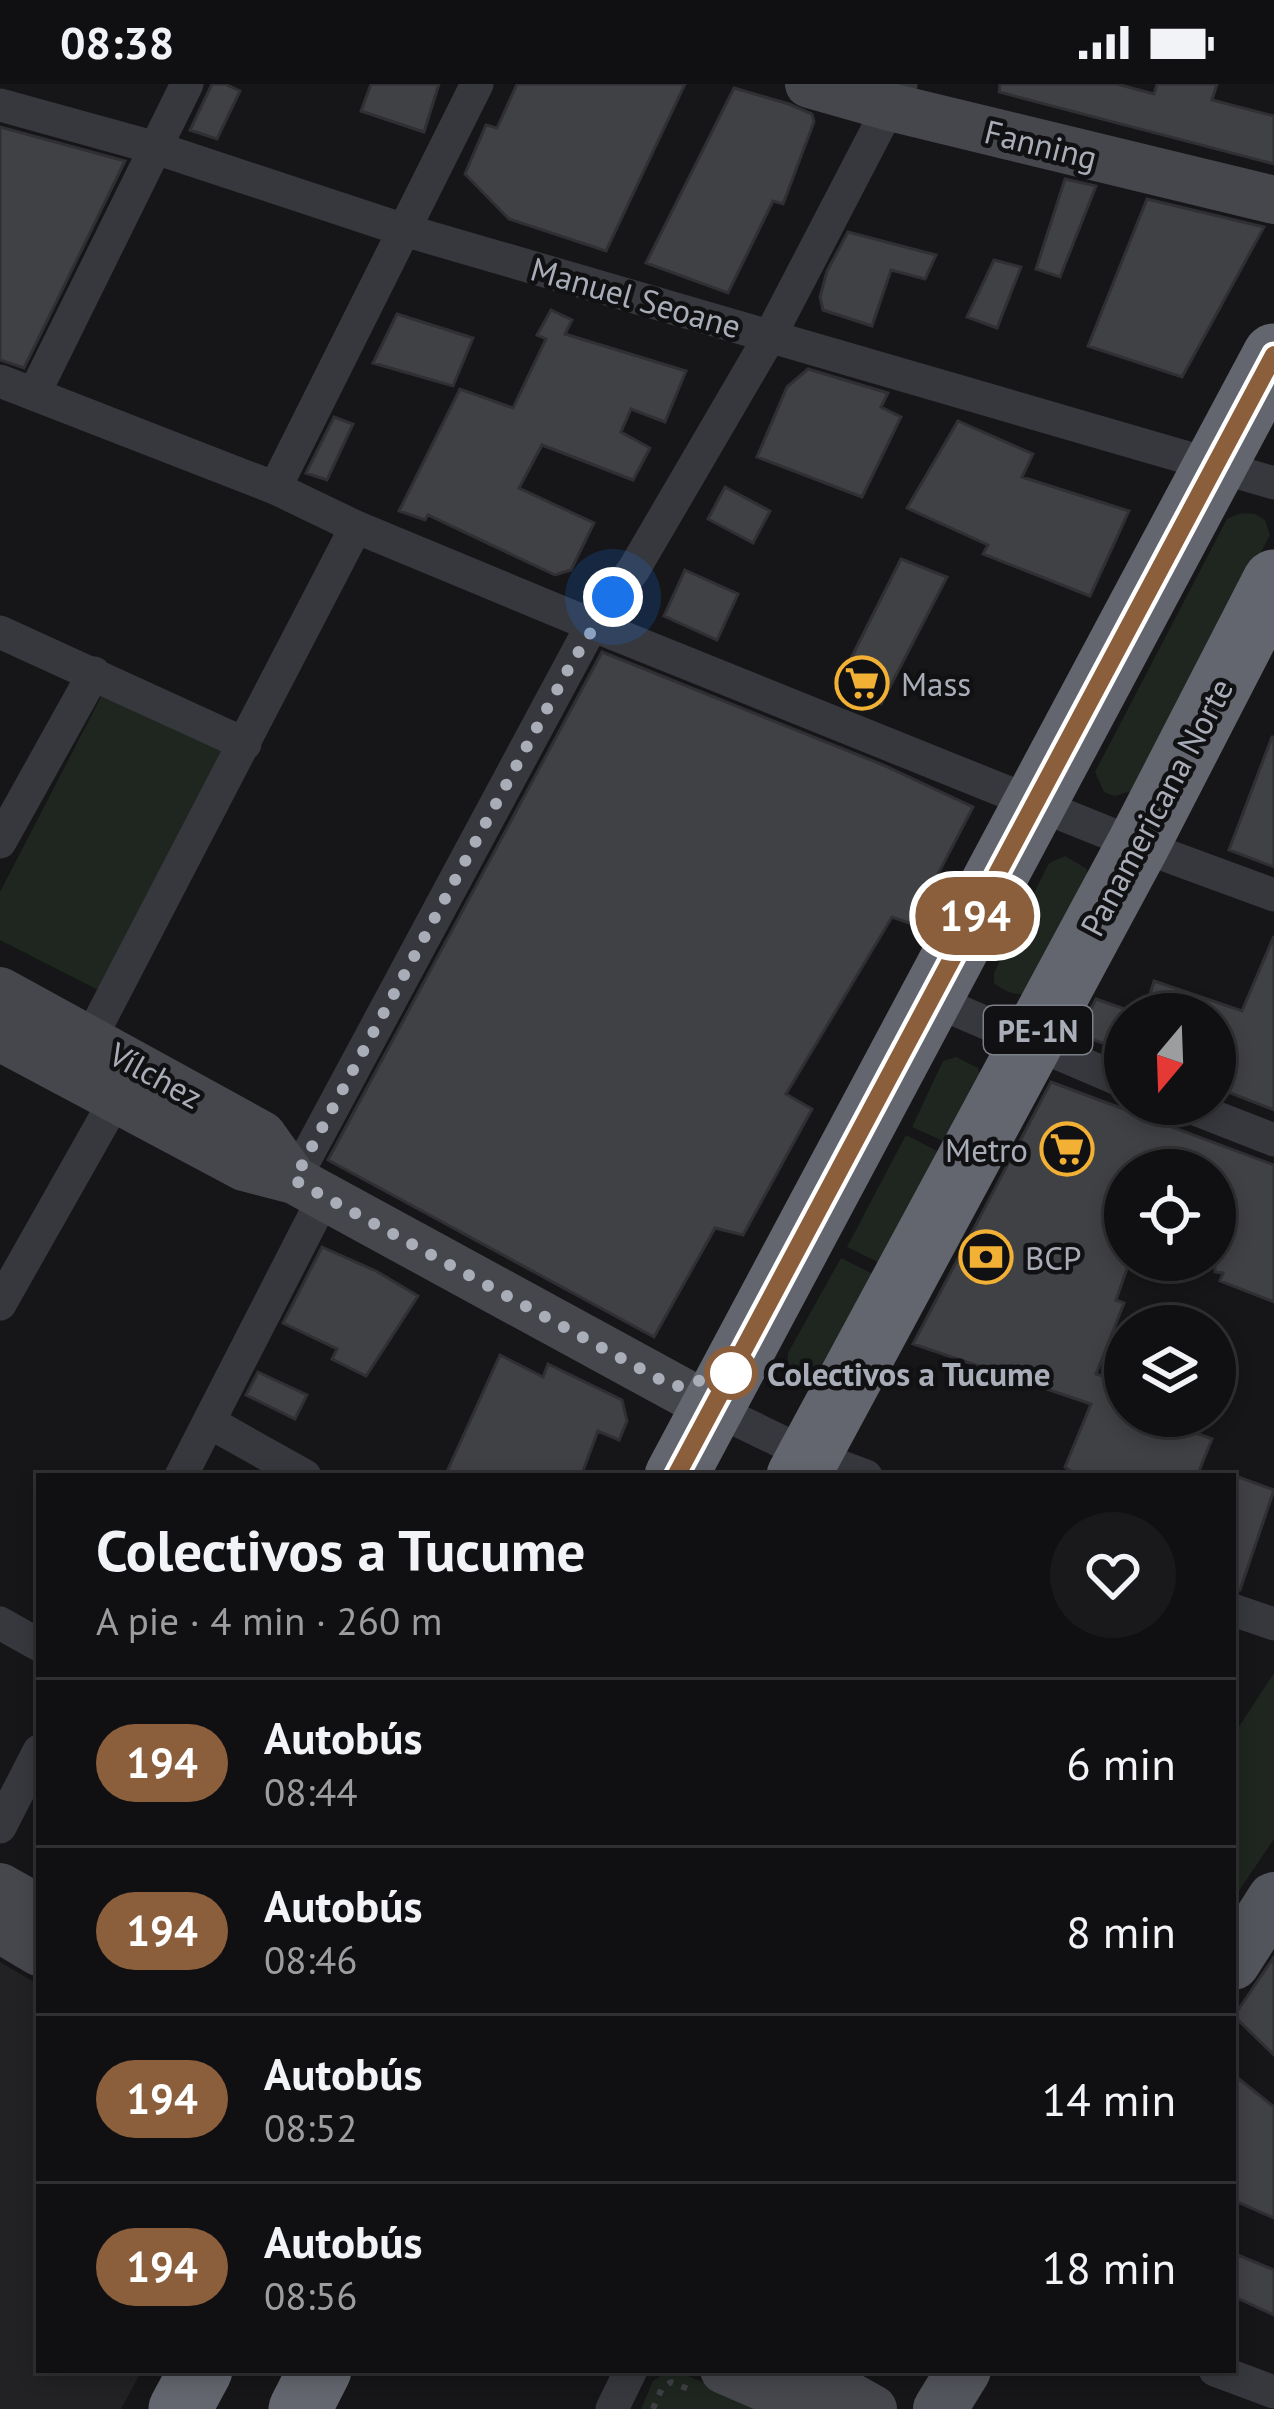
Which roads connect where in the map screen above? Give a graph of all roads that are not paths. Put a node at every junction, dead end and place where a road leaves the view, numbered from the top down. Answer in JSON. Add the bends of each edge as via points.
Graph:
{"nodes":[{"id":1,"x":187,"y":84,"type":"edge"},
{"id":2,"x":477,"y":84,"type":"edge"},
{"id":3,"x":809,"y":84,"type":"edge"},
{"id":4,"x":896,"y":96,"type":"edge"},
{"id":5,"x":0,"y":105,"type":"edge"},
{"id":6,"x":156,"y":148,"type":"junction"},
{"id":7,"x":1274,"y":200,"type":"edge"},
{"id":8,"x":404,"y":230,"type":"junction"},
{"id":9,"x":770,"y":336,"type":"junction"},
{"id":10,"x":1274,"y":355,"type":"edge"},
{"id":11,"x":0,"y":381,"type":"edge"},
{"id":12,"x":34,"y":394,"type":"junction"},
{"id":13,"x":1215,"y":466,"type":"junction"},
{"id":14,"x":1274,"y":483,"type":"edge"},
{"id":15,"x":275,"y":488,"type":"junction"},
{"id":16,"x":356,"y":527,"type":"junction"},
{"id":17,"x":1274,"y":581,"type":"edge"},
{"id":18,"x":592,"y":625,"type":"junction"},
{"id":19,"x":0,"y":632,"type":"edge"},
{"id":20,"x":94,"y":673,"type":"junction"},
{"id":21,"x":245,"y":744,"type":"junction"},
{"id":22,"x":1035,"y":803,"type":"junction"},
{"id":23,"x":0,"y":842,"type":"edge"},
{"id":24,"x":1138,"y":844,"type":"junction"},
{"id":25,"x":1274,"y":895,"type":"edge"},
{"id":26,"x":0,"y":991,"type":"edge"},
{"id":27,"x":930,"y":999,"type":"junction"},
{"id":28,"x":0,"y":1037,"type":"edge"},
{"id":29,"x":90,"y":1039,"type":"junction"},
{"id":30,"x":1030,"y":1044,"type":"junction"},
{"id":31,"x":1104,"y":1074,"type":"edge"},
{"id":32,"x":116,"y":1099,"type":"junction"},
{"id":33,"x":1236,"y":1125,"type":"edge"},
{"id":34,"x":1274,"y":1140,"type":"edge"},
{"id":35,"x":309,"y":1188,"type":"junction"},
{"id":36,"x":0,"y":1304,"type":"edge"},
{"id":37,"x":712,"y":1408,"type":"junction"},
{"id":38,"x":209,"y":1422,"type":"junction"},
{"id":39,"x":824,"y":1469,"type":"edge"},
{"id":40,"x":183,"y":1473,"type":"edge"},
{"id":41,"x":300,"y":1473,"type":"edge"},
{"id":42,"x":678,"y":1473,"type":"edge"},
{"id":43,"x":1236,"y":1611,"type":"edge"},
{"id":44,"x":0,"y":1622,"type":"edge"},
{"id":45,"x":1274,"y":1624,"type":"edge"},
{"id":46,"x":36,"y":1643,"type":"edge"},
{"id":47,"x":36,"y":1757,"type":"edge"},
{"id":48,"x":0,"y":1827,"type":"edge"},
{"id":49,"x":0,"y":1887,"type":"edge"},
{"id":50,"x":1274,"y":1899,"type":"edge"},
{"id":51,"x":36,"y":1907,"type":"edge"},
{"id":52,"x":0,"y":1929,"type":"edge"},
{"id":53,"x":36,"y":1950,"type":"edge"},
{"id":54,"x":1250,"y":1955,"type":"edge"},
{"id":55,"x":199,"y":2373,"type":"edge"},
{"id":56,"x":630,"y":2373,"type":"edge"},
{"id":57,"x":808,"y":2373,"type":"edge"},
{"id":58,"x":962,"y":2373,"type":"edge"},
{"id":59,"x":1223,"y":2373,"type":"edge"},
{"id":60,"x":710,"y":2381,"type":"edge"},
{"id":61,"x":1274,"y":2392,"type":"edge"},
{"id":62,"x":180,"y":2409,"type":"edge"},
{"id":63,"x":613,"y":2409,"type":"edge"},
{"id":64,"x":814,"y":2409,"type":"edge"},
{"id":65,"x":873,"y":2409,"type":"edge"},
{"id":66,"x":940,"y":2409,"type":"edge"}],
"edges":[{"from":1,"to":6,"type":"street"},
{"from":2,"to":8,"type":"street"},
{"from":3,"to":4,"type":"street","name":"Fanning"},
{"from":4,"to":7,"type":"street","name":"Fanning"},
{"from":4,"to":9,"type":"street"},
{"from":5,"to":6,"type":"street","name":"Manuel Seoane"},
{"from":6,"to":8,"type":"street","name":"Manuel Seoane"},
{"from":6,"to":12,"type":"street"},
{"from":8,"to":9,"type":"street","name":"Manuel Seoane"},
{"from":8,"to":15,"type":"street"},
{"from":9,"to":13,"type":"street","name":"Manuel Seoane"},
{"from":9,"to":18,"type":"street","via":[[634,569]]},
{"from":10,"to":13,"type":"highway"},
{"from":11,"to":12,"type":"street"},
{"from":12,"to":15,"type":"street"},
{"from":13,"to":14,"type":"street","name":"Manuel Seoane"},
{"from":13,"to":22,"type":"highway"},
{"from":15,"to":16,"type":"street"},
{"from":16,"to":18,"type":"street"},
{"from":16,"to":21,"type":"street"},
{"from":17,"to":24,"type":"highway","name":"Panamericana Norte","number":"PE-1N"},
{"from":18,"to":22,"type":"street"},
{"from":18,"to":35,"type":"street"},
{"from":19,"to":20,"type":"street"},
{"from":20,"to":21,"type":"street"},
{"from":20,"to":23,"type":"street"},
{"from":21,"to":29,"type":"street"},
{"from":22,"to":24,"type":"street"},
{"from":22,"to":27,"type":"highway"},
{"from":24,"to":25,"type":"street"},
{"from":24,"to":30,"type":"highway","name":"Panamericana Norte","number":"PE-1N"},
{"from":26,"to":29,"type":"street","name":"Vílchez"},
{"from":27,"to":30,"type":"street"},
{"from":27,"to":37,"type":"highway"},
{"from":28,"to":32,"type":"street","name":"Vílchez"},
{"from":29,"to":35,"type":"street","name":"Vílchez","via":[[262,1135]]},
{"from":30,"to":31,"type":"street"},
{"from":30,"to":39,"type":"highway","name":"Panamericana Norte","number":"PE-1N"},
{"from":32,"to":35,"type":"street","name":"Vílchez","via":[[244,1167]]},
{"from":32,"to":36,"type":"street"},
{"from":33,"to":34,"type":"street"},
{"from":35,"to":37,"type":"street","name":"Vílchez"},
{"from":35,"to":38,"type":"street"},
{"from":37,"to":39,"type":"street"},
{"from":37,"to":42,"type":"highway"},
{"from":38,"to":40,"type":"street"},
{"from":38,"to":41,"type":"street"},
{"from":43,"to":45,"type":"street"},
{"from":44,"to":46,"type":"street"},
{"from":47,"to":48,"type":"street"},
{"from":49,"to":51,"type":"street"},
{"from":50,"to":54,"type":"main road"},
{"from":52,"to":53,"type":"street"},
{"from":55,"to":62,"type":"highway"},
{"from":56,"to":63,"type":"street"},
{"from":57,"to":65,"type":"street"},
{"from":58,"to":66,"type":"main road"},
{"from":59,"to":61,"type":"street"},
{"from":60,"to":64,"type":"street"}]}
